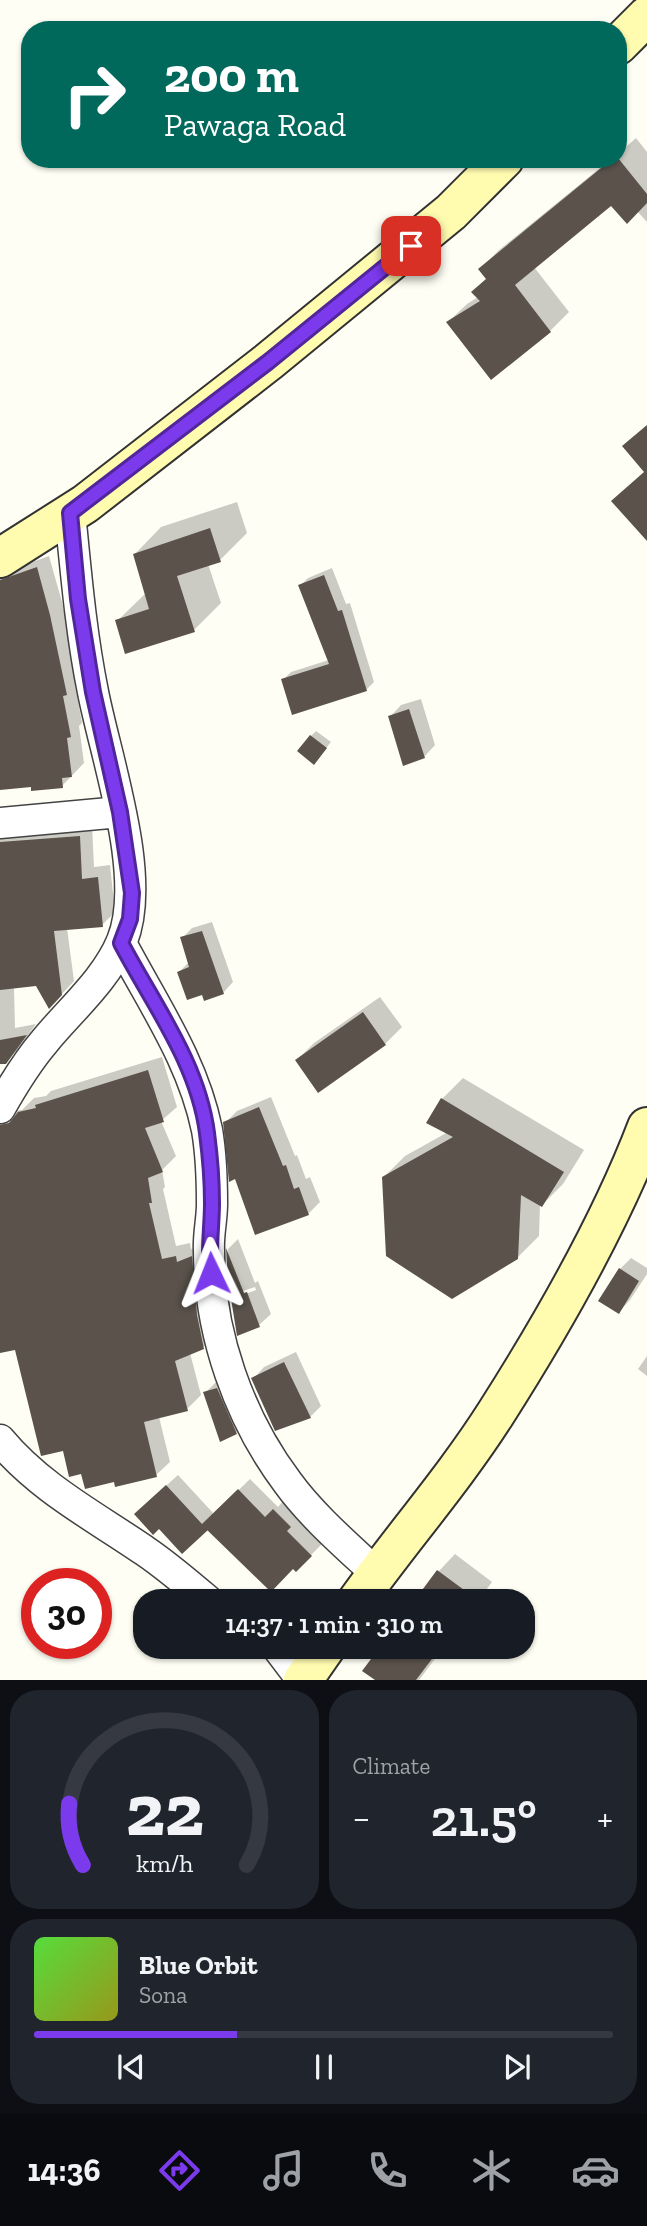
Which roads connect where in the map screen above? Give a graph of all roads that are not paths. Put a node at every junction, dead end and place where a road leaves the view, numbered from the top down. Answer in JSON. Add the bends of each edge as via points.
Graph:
{"nodes":[{"id":1,"x":647,"y":16,"type":"edge"},
{"id":2,"x":627,"y":36,"type":"edge"},
{"id":3,"x":495,"y":168,"type":"edge"},
{"id":4,"x":70,"y":513,"type":"junction"},
{"id":5,"x":0,"y":558,"type":"edge"},
{"id":6,"x":120,"y":812,"type":"junction"},
{"id":7,"x":0,"y":823,"type":"edge"},
{"id":8,"x":121,"y":943,"type":"junction"},
{"id":9,"x":0,"y":1108,"type":"edge"},
{"id":10,"x":647,"y":1127,"type":"edge"},
{"id":11,"x":0,"y":1440,"type":"edge"},
{"id":12,"x":367,"y":1588,"type":"edge"},
{"id":13,"x":195,"y":1589,"type":"edge"},
{"id":14,"x":286,"y":1659,"type":"edge"},
{"id":15,"x":317,"y":1659,"type":"edge"},
{"id":16,"x":302,"y":1680,"type":"edge"}],
"edges":[{"from":1,"to":2,"type":"main road"},
{"from":3,"to":4,"type":"main road","via":[[452,212],[279,354]]},
{"from":4,"to":5,"type":"main road"},
{"from":4,"to":6,"type":"street","via":[[93,692]]},
{"from":6,"to":7,"type":"street"},
{"from":6,"to":8,"type":"street","via":[[132,893],[130,919]]},
{"from":8,"to":9,"type":"street","via":[[108,966],[42,1044]]},
{"from":8,"to":12,"type":"street","via":[[193,1077],[207,1132],[215,1316],[230,1374],[258,1437]]},
{"from":10,"to":12,"type":"main road","via":[[575,1279],[495,1415]]},
{"from":11,"to":13,"type":"street","via":[[57,1493]]},
{"from":14,"to":16,"type":"street"},
{"from":15,"to":16,"type":"main road"}]}
